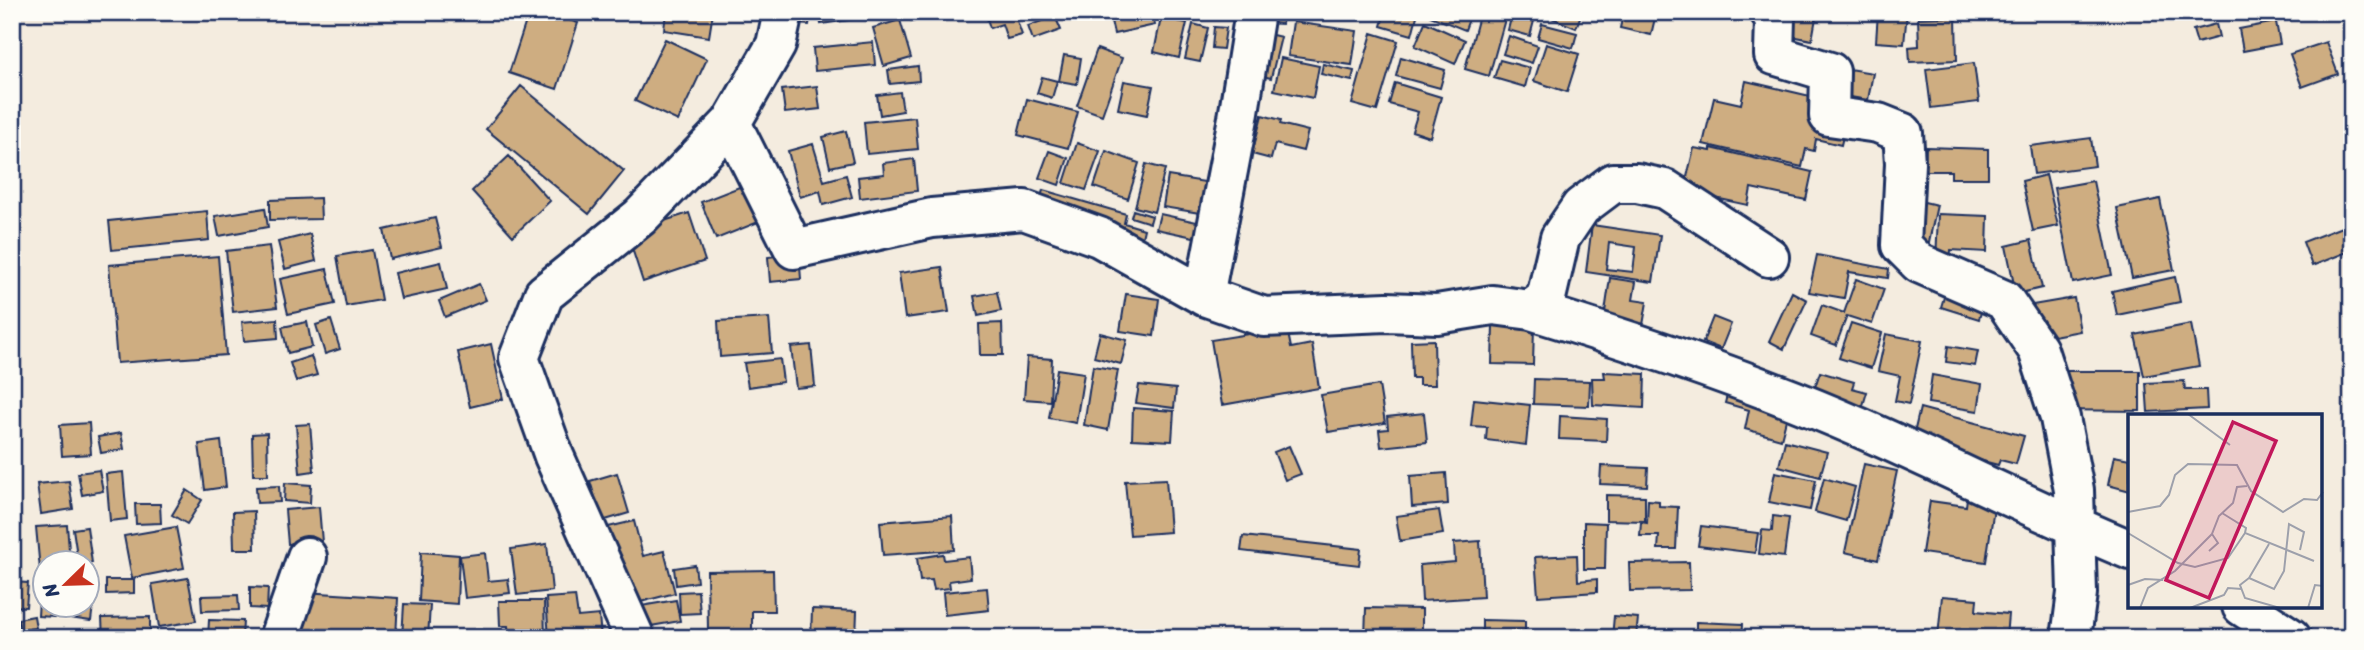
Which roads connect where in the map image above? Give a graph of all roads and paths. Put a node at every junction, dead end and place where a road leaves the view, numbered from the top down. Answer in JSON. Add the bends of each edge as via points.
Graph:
{"nodes":[{"id":1,"x":783,"y":12,"type":"edge"},
{"id":2,"x":1255,"y":12,"type":"edge"},
{"id":3,"x":1770,"y":12,"type":"edge"},
{"id":4,"x":731,"y":123,"type":"junction"},
{"id":5,"x":1769,"y":257,"type":"dead end"},
{"id":6,"x":1204,"y":296,"type":"junction"},
{"id":7,"x":1531,"y":310,"type":"junction"},
{"id":8,"x":2075,"y":527,"type":"junction"},
{"id":9,"x":2128,"y":549,"type":"edge"},
{"id":10,"x":307,"y":557,"type":"dead end"},
{"id":11,"x":2245,"y":608,"type":"edge"},
{"id":12,"x":279,"y":638,"type":"edge"},
{"id":13,"x":635,"y":638,"type":"edge"},
{"id":14,"x":2071,"y":638,"type":"edge"},
{"id":15,"x":2291,"y":638,"type":"edge"}],
"edges":[{"from":1,"to":4,"type":"street","via":[[776,44]]},
{"from":2,"to":6,"type":"street"},
{"from":3,"to":8,"type":"street","via":[[1775,18],[1773,55],[1830,72],[1829,116],[1878,123],[1903,133],[1901,245],[1919,263],[2004,300],[2038,350],[2060,418],[2074,490]]},
{"from":4,"to":6,"type":"street","via":[[794,249],[932,218],[1024,211],[1099,237]]},
{"from":4,"to":13,"type":"street","via":[[640,217],[544,294],[519,358],[554,456]]},
{"from":5,"to":7,"type":"street","via":[[1665,189],[1613,183],[1581,207],[1560,237],[1546,298]]},
{"from":6,"to":7,"type":"street","via":[[1264,317],[1437,314],[1493,305]]},
{"from":7,"to":8,"type":"street","via":[[1793,400]]},
{"from":8,"to":9,"type":"street"},
{"from":8,"to":14,"type":"street","via":[[2077,593]]},
{"from":10,"to":12,"type":"street"},
{"from":11,"to":15,"type":"street"}]}
